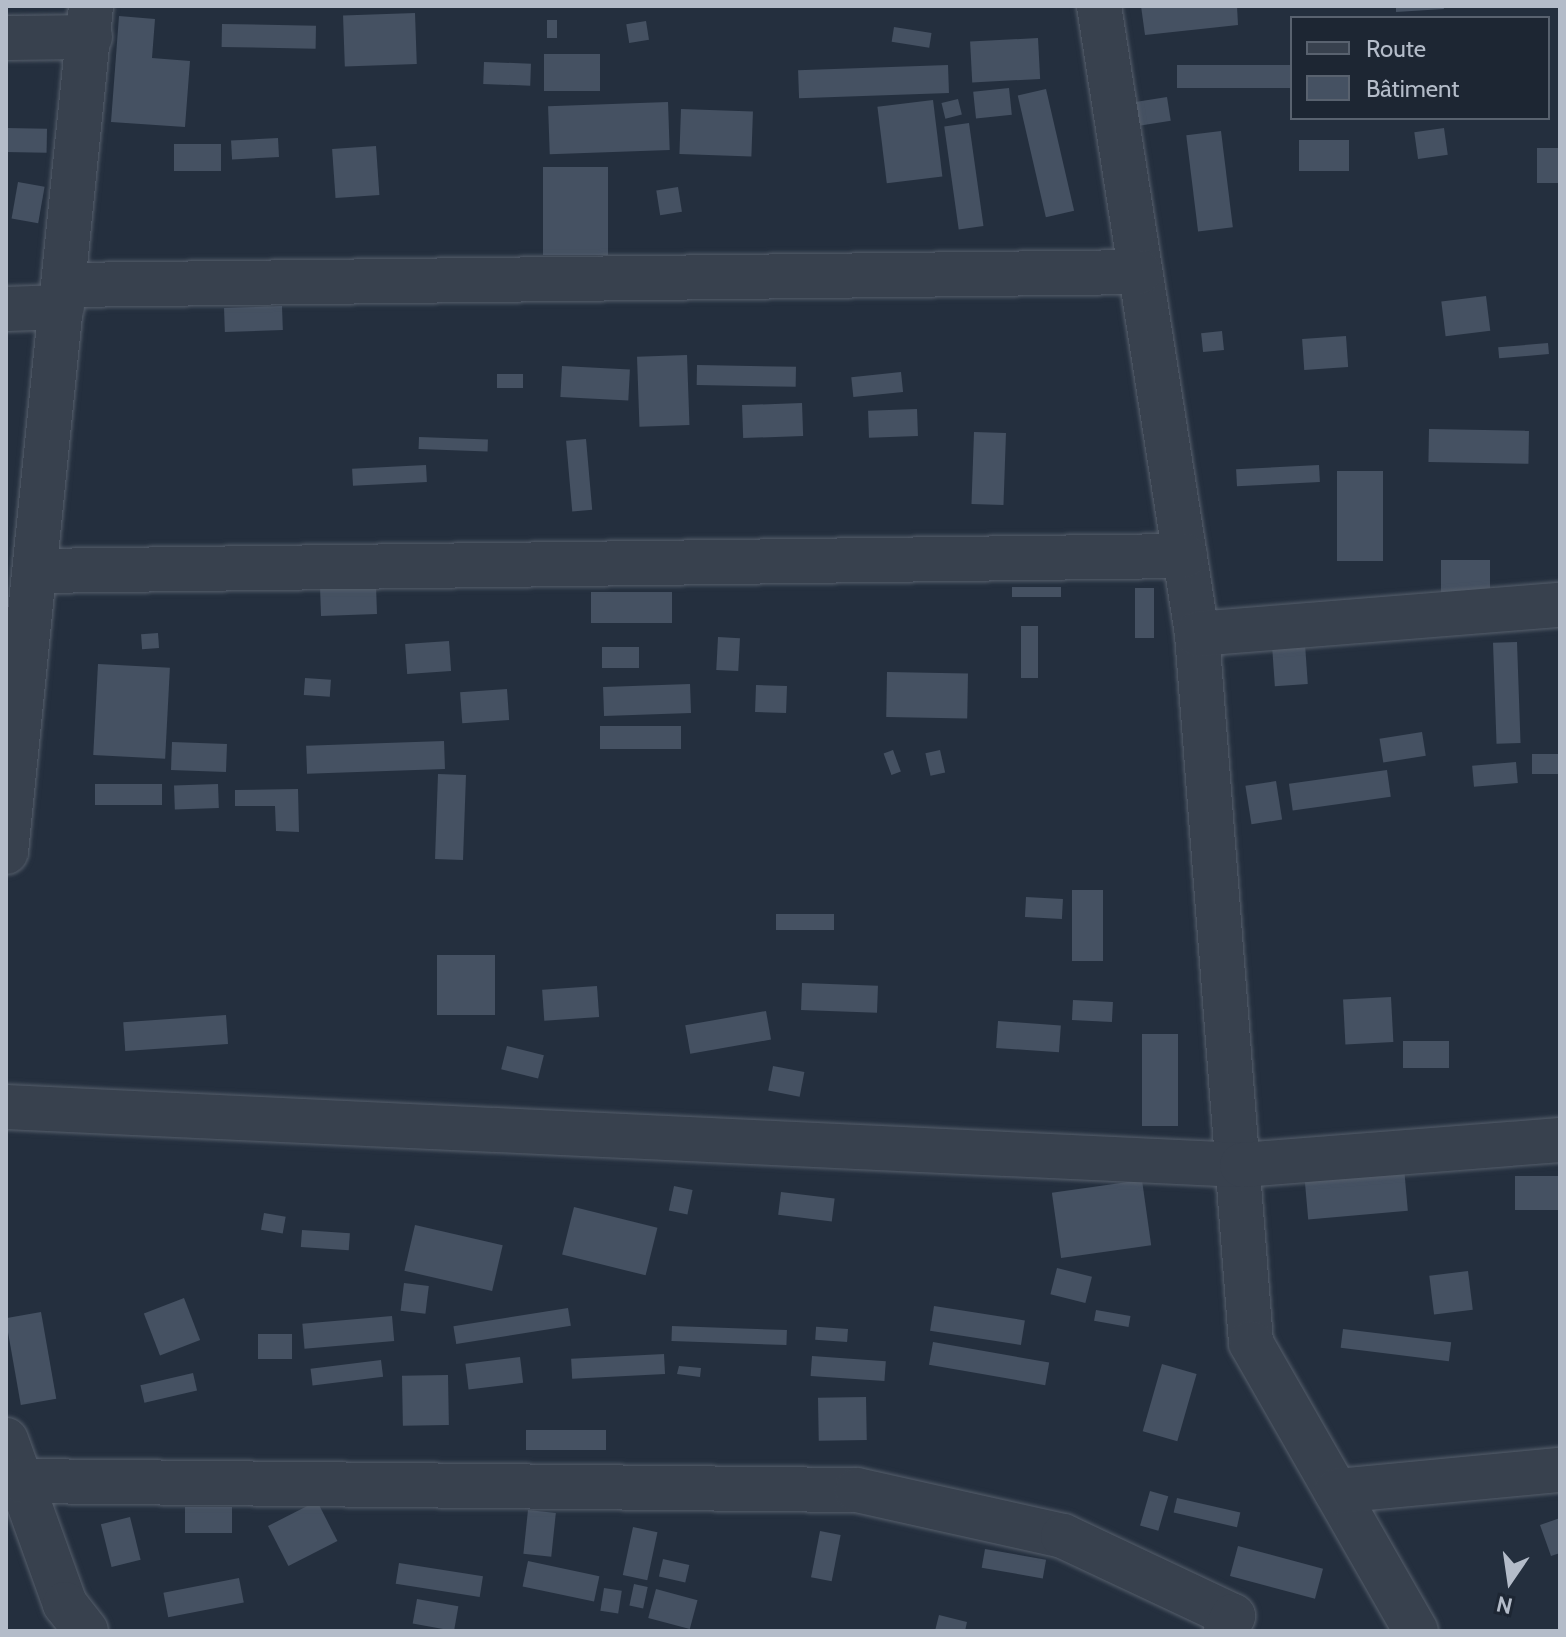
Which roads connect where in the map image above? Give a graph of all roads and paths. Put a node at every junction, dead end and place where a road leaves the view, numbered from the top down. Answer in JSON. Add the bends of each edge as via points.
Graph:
{"nodes":[{"id":1,"x":1099,"y":6,"type":"edge"},
{"id":2,"x":91,"y":22,"type":"edge"},
{"id":3,"x":6,"y":38,"type":"edge"},
{"id":4,"x":1140,"y":272,"type":"junction"},
{"id":5,"x":63,"y":296,"type":"junction"},
{"id":6,"x":6,"y":309,"type":"edge"},
{"id":7,"x":1185,"y":556,"type":"junction"},
{"id":8,"x":24,"y":597,"type":"edge"},
{"id":9,"x":1560,"y":605,"type":"edge"},
{"id":10,"x":1197,"y":634,"type":"junction"},
{"id":11,"x":6,"y":852,"type":"edge"},
{"id":12,"x":6,"y":1107,"type":"edge"},
{"id":13,"x":1560,"y":1140,"type":"edge"},
{"id":14,"x":1242,"y":1165,"type":"junction"},
{"id":15,"x":6,"y":1440,"type":"edge"},
{"id":16,"x":1560,"y":1470,"type":"edge"},
{"id":17,"x":21,"y":1481,"type":"junction"},
{"id":18,"x":1336,"y":1491,"type":"junction"},
{"id":19,"x":86,"y":1631,"type":"edge"},
{"id":20,"x":1226,"y":1631,"type":"edge"},
{"id":21,"x":1416,"y":1631,"type":"edge"}],
"edges":[{"from":1,"to":4,"type":"street"},
{"from":2,"to":3,"type":"street"},
{"from":2,"to":5,"type":"street"},
{"from":4,"to":5,"type":"street"},
{"from":4,"to":7,"type":"street"},
{"from":5,"to":6,"type":"street"},
{"from":5,"to":8,"type":"street"},
{"from":7,"to":8,"type":"street"},
{"from":7,"to":10,"type":"street"},
{"from":8,"to":11,"type":"street"},
{"from":9,"to":10,"type":"street"},
{"from":10,"to":14,"type":"street"},
{"from":12,"to":14,"type":"street"},
{"from":13,"to":14,"type":"street"},
{"from":14,"to":18,"type":"street","via":[[1251,1343]]},
{"from":15,"to":17,"type":"street"},
{"from":16,"to":18,"type":"street"},
{"from":17,"to":19,"type":"street","via":[[65,1604]]},
{"from":17,"to":20,"type":"street","via":[[857,1490],[1063,1536],[1233,1616]]},
{"from":18,"to":21,"type":"street"}]}
